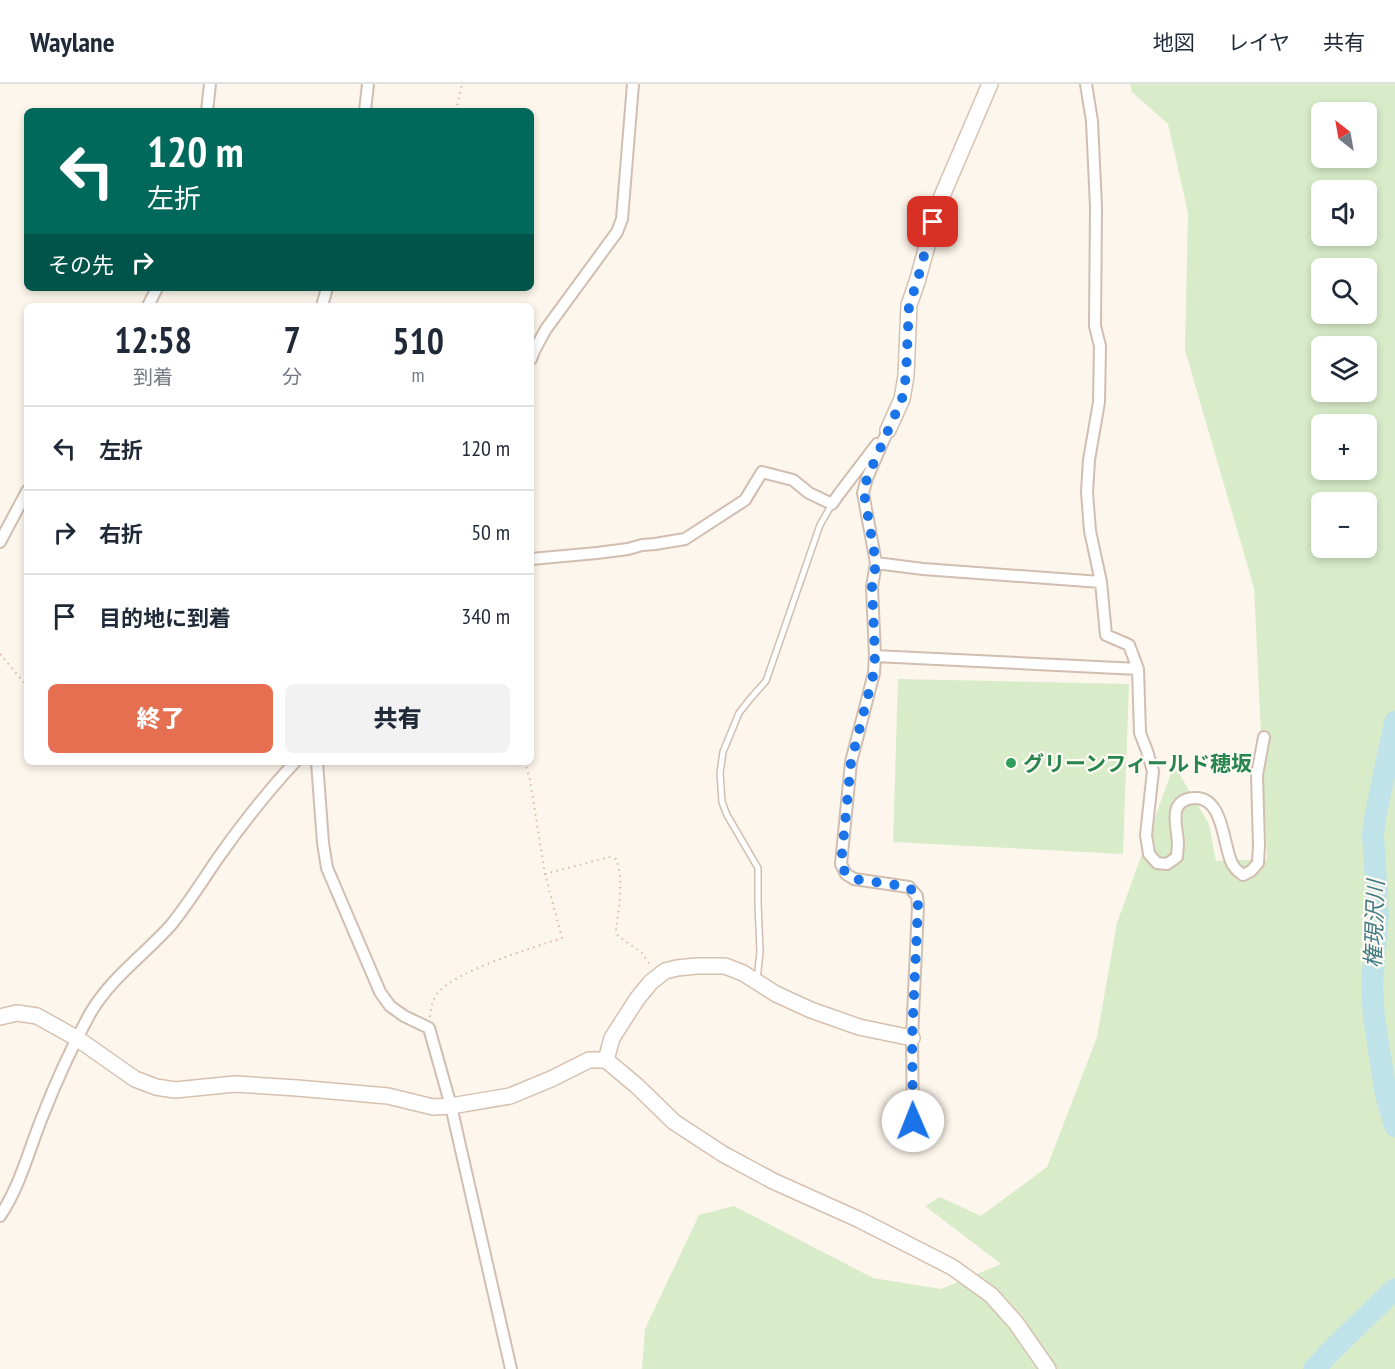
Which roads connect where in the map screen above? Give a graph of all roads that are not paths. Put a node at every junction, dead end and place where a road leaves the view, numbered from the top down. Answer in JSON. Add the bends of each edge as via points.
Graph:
{"nodes":[{"id":1,"x":210,"y":84,"type":"edge"},
{"id":2,"x":368,"y":84,"type":"edge"},
{"id":3,"x":633,"y":84,"type":"edge"},
{"id":4,"x":990,"y":84,"type":"edge"},
{"id":5,"x":1086,"y":84,"type":"edge"},
{"id":6,"x":207,"y":108,"type":"edge"},
{"id":7,"x":365,"y":108,"type":"edge"},
{"id":8,"x":534,"y":351,"type":"edge"},
{"id":9,"x":888,"y":430,"type":"junction"},
{"id":10,"x":24,"y":497,"type":"edge"},
{"id":11,"x":832,"y":504,"type":"junction"},
{"id":12,"x":0,"y":542,"type":"edge"},
{"id":13,"x":534,"y":559,"type":"edge"},
{"id":14,"x":876,"y":563,"type":"junction"},
{"id":15,"x":1101,"y":582,"type":"junction"},
{"id":16,"x":875,"y":656,"type":"junction"},
{"id":17,"x":1138,"y":669,"type":"junction"},
{"id":18,"x":1264,"y":737,"type":"dead end"},
{"id":19,"x":292,"y":765,"type":"edge"},
{"id":20,"x":317,"y":765,"type":"edge"},
{"id":21,"x":757,"y":982,"type":"junction"},
{"id":22,"x":0,"y":1017,"type":"edge"},
{"id":23,"x":78,"y":1038,"type":"junction"},
{"id":24,"x":912,"y":1038,"type":"junction"},
{"id":25,"x":606,"y":1060,"type":"junction"},
{"id":26,"x":451,"y":1106,"type":"junction"},
{"id":27,"x":913,"y":1121,"type":"dead end"},
{"id":28,"x":0,"y":1216,"type":"edge"},
{"id":29,"x":511,"y":1369,"type":"edge"},
{"id":30,"x":1048,"y":1369,"type":"edge"}],
"edges":[{"from":1,"to":6,"type":"street"},
{"from":2,"to":7,"type":"street"},
{"from":3,"to":8,"type":"street","via":[[617,232]]},
{"from":4,"to":9,"type":"street","via":[[939,203],[909,305],[906,376],[902,399]]},
{"from":5,"to":15,"type":"street","via":[[1092,121],[1095,326],[1100,346],[1099,402],[1087,492],[1090,531]]},
{"from":9,"to":11,"type":"street"},
{"from":9,"to":14,"type":"street","via":[[864,493]]},
{"from":10,"to":12,"type":"street"},
{"from":11,"to":13,"type":"street","via":[[793,480],[762,472],[745,500],[685,538],[628,549]]},
{"from":11,"to":21,"type":"lane","via":[[820,525],[766,681],[739,713],[723,752],[722,802],[758,868]]},
{"from":14,"to":15,"type":"street"},
{"from":14,"to":16,"type":"street","via":[[872,587]]},
{"from":15,"to":17,"type":"street","via":[[1106,635],[1129,645]]},
{"from":16,"to":17,"type":"street"},
{"from":16,"to":24,"type":"street","via":[[851,762],[841,864],[854,879],[909,887],[917,896]]},
{"from":17,"to":18,"type":"street","via":[[1140,733],[1153,771],[1146,835],[1149,854],[1157,863],[1167,864],[1177,856],[1175,811],[1179,804],[1189,798],[1200,798],[1211,805],[1220,820],[1235,869],[1243,875],[1258,863],[1257,775]]},
{"from":19,"to":23,"type":"street","via":[[246,820],[172,923],[114,982]]},
{"from":20,"to":26,"type":"street","via":[[327,868],[380,992],[390,1006],[429,1028]]},
{"from":21,"to":24,"type":"street","via":[[811,1010],[859,1027]]},
{"from":21,"to":25,"type":"street","via":[[725,966],[665,971],[637,999],[612,1038]]},
{"from":22,"to":23,"type":"street","via":[[17,1013],[37,1016]]},
{"from":23,"to":26,"type":"street","via":[[135,1078],[156,1087],[175,1090],[235,1084],[388,1096],[433,1107]]},
{"from":23,"to":28,"type":"street","via":[[41,1119],[20,1179]]},
{"from":24,"to":27,"type":"street"},
{"from":25,"to":26,"type":"street","via":[[590,1060],[510,1096]]},
{"from":25,"to":30,"type":"street","via":[[674,1122],[723,1154],[952,1267],[991,1295]]},
{"from":26,"to":29,"type":"street"}]}
